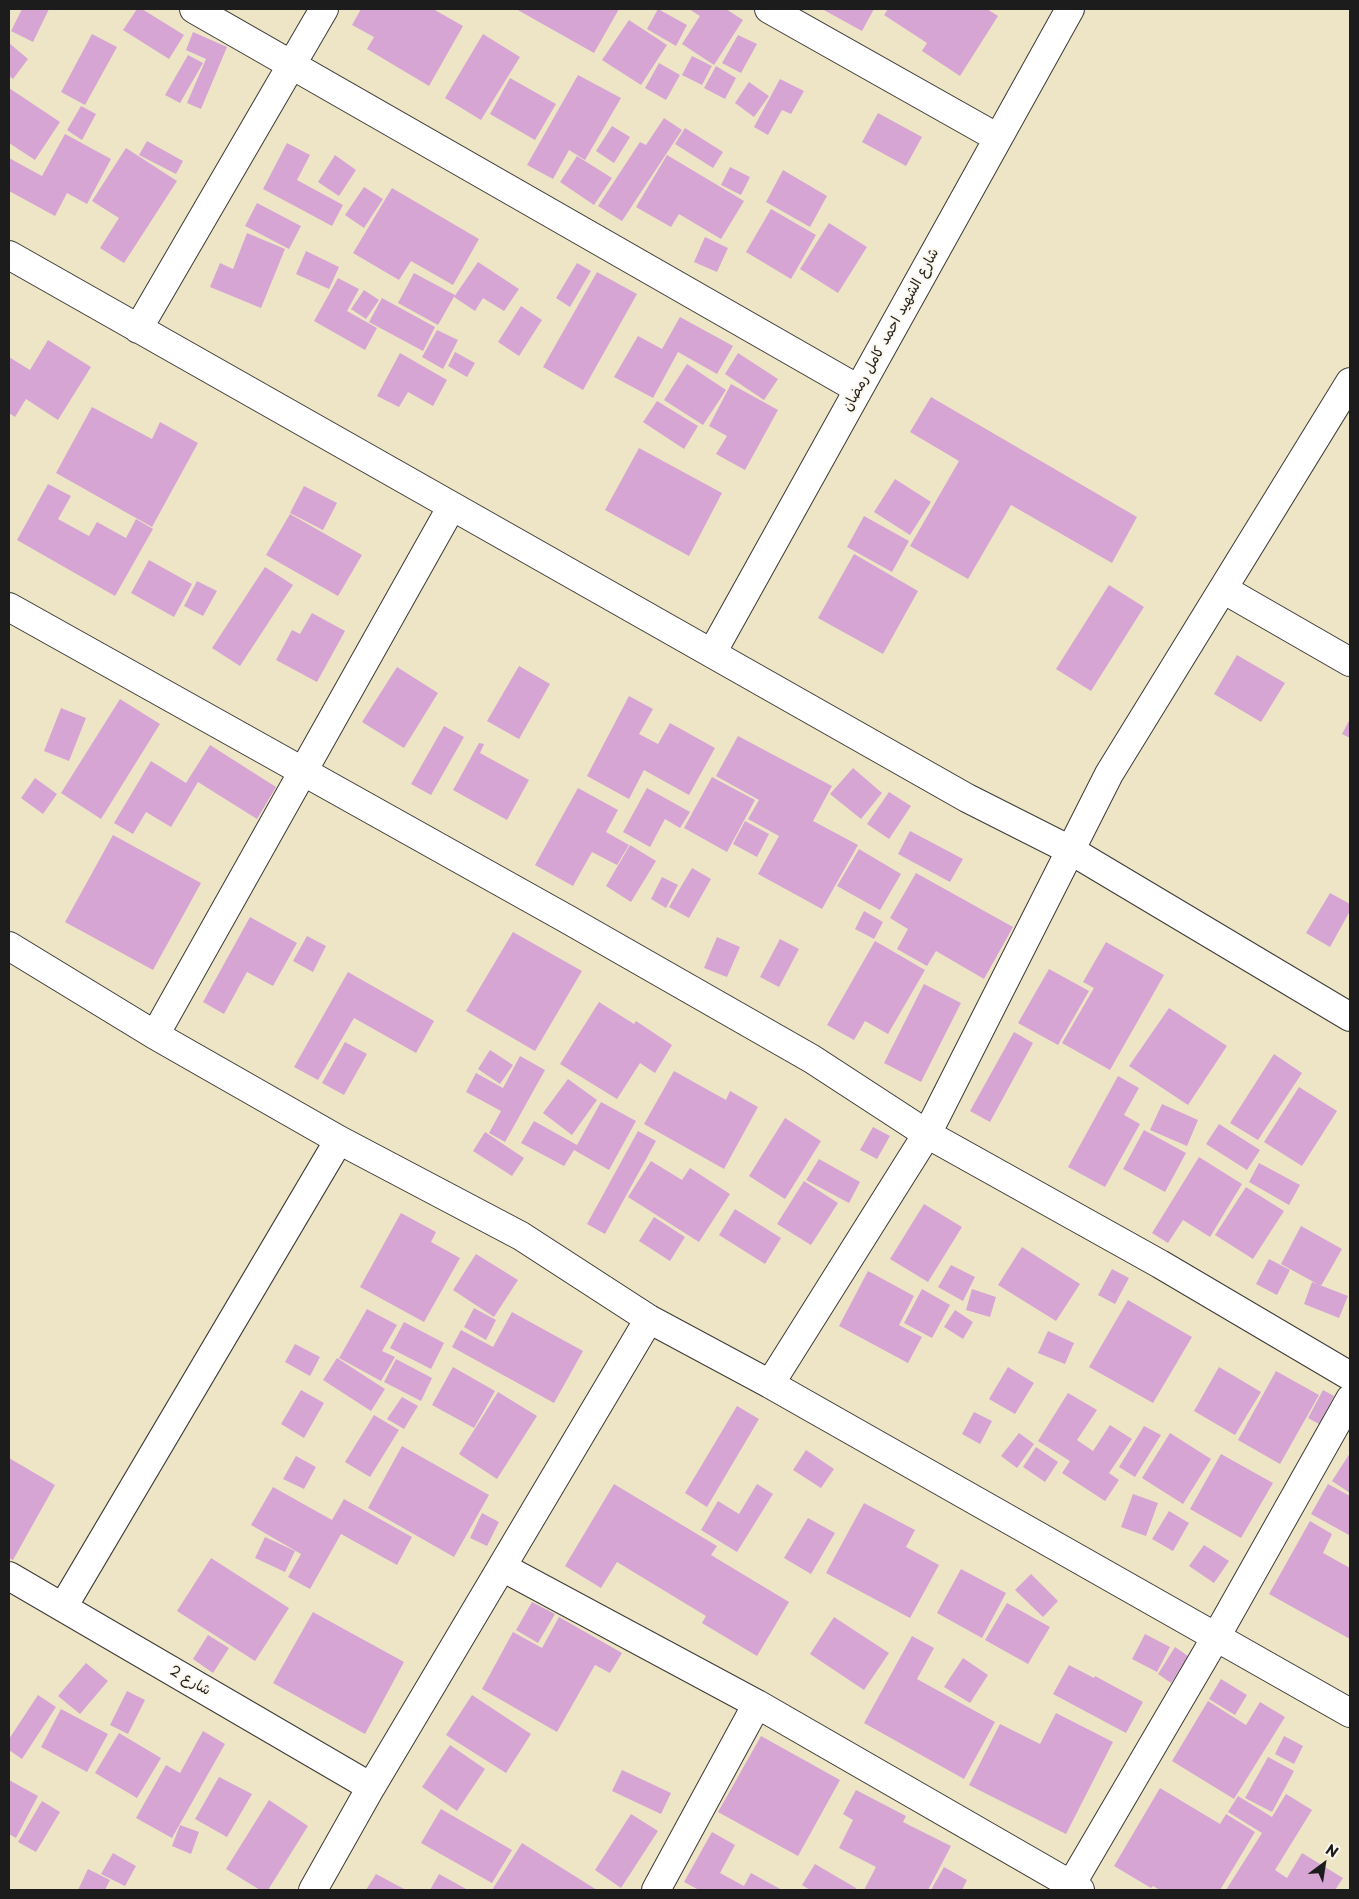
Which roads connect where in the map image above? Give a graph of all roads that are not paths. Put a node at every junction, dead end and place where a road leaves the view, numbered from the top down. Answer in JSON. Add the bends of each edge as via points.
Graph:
{"nodes":[{"id":1,"x":194,"y":9,"type":"edge"},
{"id":2,"x":324,"y":9,"type":"edge"},
{"id":3,"x":769,"y":9,"type":"edge"},
{"id":4,"x":1070,"y":9,"type":"edge"},
{"id":5,"x":292,"y":64,"type":"junction"},
{"id":6,"x":998,"y":138,"type":"junction"},
{"id":7,"x":9,"y":255,"type":"edge"},
{"id":8,"x":138,"y":329,"type":"junction"},
{"id":9,"x":858,"y":390,"type":"junction"},
{"id":10,"x":1348,"y":390,"type":"edge"},
{"id":11,"x":452,"y":506,"type":"junction"},
{"id":12,"x":1223,"y":589,"type":"junction"},
{"id":13,"x":9,"y":607,"type":"edge"},
{"id":14,"x":712,"y":653,"type":"junction"},
{"id":15,"x":1350,"y":662,"type":"edge"},
{"id":16,"x":303,"y":771,"type":"junction"},
{"id":17,"x":1070,"y":850,"type":"junction"},
{"id":18,"x":9,"y":946,"type":"edge"},
{"id":19,"x":1350,"y":1018,"type":"edge"},
{"id":20,"x":156,"y":1035,"type":"junction"},
{"id":21,"x":927,"y":1134,"type":"junction"},
{"id":22,"x":339,"y":1140,"type":"junction"},
{"id":23,"x":649,"y":1319,"type":"junction"},
{"id":24,"x":1350,"y":1376,"type":"edge"},
{"id":25,"x":770,"y":1384,"type":"junction"},
{"id":26,"x":1350,"y":1399,"type":"edge"},
{"id":27,"x":502,"y":1567,"type":"junction"},
{"id":28,"x":9,"y":1576,"type":"edge"},
{"id":29,"x":63,"y":1607,"type":"junction"},
{"id":30,"x":1216,"y":1637,"type":"junction"},
{"id":31,"x":757,"y":1704,"type":"junction"},
{"id":32,"x":1350,"y":1713,"type":"edge"},
{"id":33,"x":371,"y":1787,"type":"junction"},
{"id":34,"x":1073,"y":1889,"type":"edge"},
{"id":35,"x":313,"y":1890,"type":"edge"},
{"id":36,"x":656,"y":1890,"type":"edge"}],
"edges":[{"from":1,"to":5,"type":"street"},
{"from":2,"to":5,"type":"street"},
{"from":3,"to":6,"type":"street"},
{"from":4,"to":6,"type":"street","name":"شارع الشهيد احمد كامل رمضان"},
{"from":5,"to":8,"type":"street"},
{"from":5,"to":9,"type":"street"},
{"from":6,"to":9,"type":"street","name":"شارع الشهيد احمد كامل رمضان"},
{"from":7,"to":8,"type":"street"},
{"from":8,"to":11,"type":"street"},
{"from":9,"to":14,"type":"street","name":"شارع الشهيد احمد كامل رمضان"},
{"from":10,"to":12,"type":"street"},
{"from":11,"to":14,"type":"street"},
{"from":11,"to":16,"type":"street"},
{"from":12,"to":15,"type":"street"},
{"from":12,"to":17,"type":"street","via":[[1109,774]]},
{"from":13,"to":16,"type":"street"},
{"from":14,"to":17,"type":"street","via":[[967,798]]},
{"from":16,"to":20,"type":"street"},
{"from":16,"to":21,"type":"street","via":[[812,1059]]},
{"from":17,"to":19,"type":"street"},
{"from":17,"to":21,"type":"street"},
{"from":18,"to":20,"type":"street"},
{"from":20,"to":22,"type":"street"},
{"from":21,"to":24,"type":"street","via":[[1160,1264]]},
{"from":21,"to":25,"type":"street"},
{"from":22,"to":23,"type":"street","via":[[521,1236]]},
{"from":22,"to":29,"type":"street"},
{"from":23,"to":25,"type":"street"},
{"from":23,"to":27,"type":"street"},
{"from":25,"to":30,"type":"street"},
{"from":26,"to":30,"type":"street"},
{"from":27,"to":31,"type":"street"},
{"from":27,"to":33,"type":"street"},
{"from":28,"to":29,"type":"street","name":"شارع 2"},
{"from":29,"to":33,"type":"street","name":"شارع 2"},
{"from":30,"to":32,"type":"street"},
{"from":30,"to":34,"type":"street"},
{"from":31,"to":34,"type":"street"},
{"from":31,"to":36,"type":"street"},
{"from":33,"to":35,"type":"street"}]}
